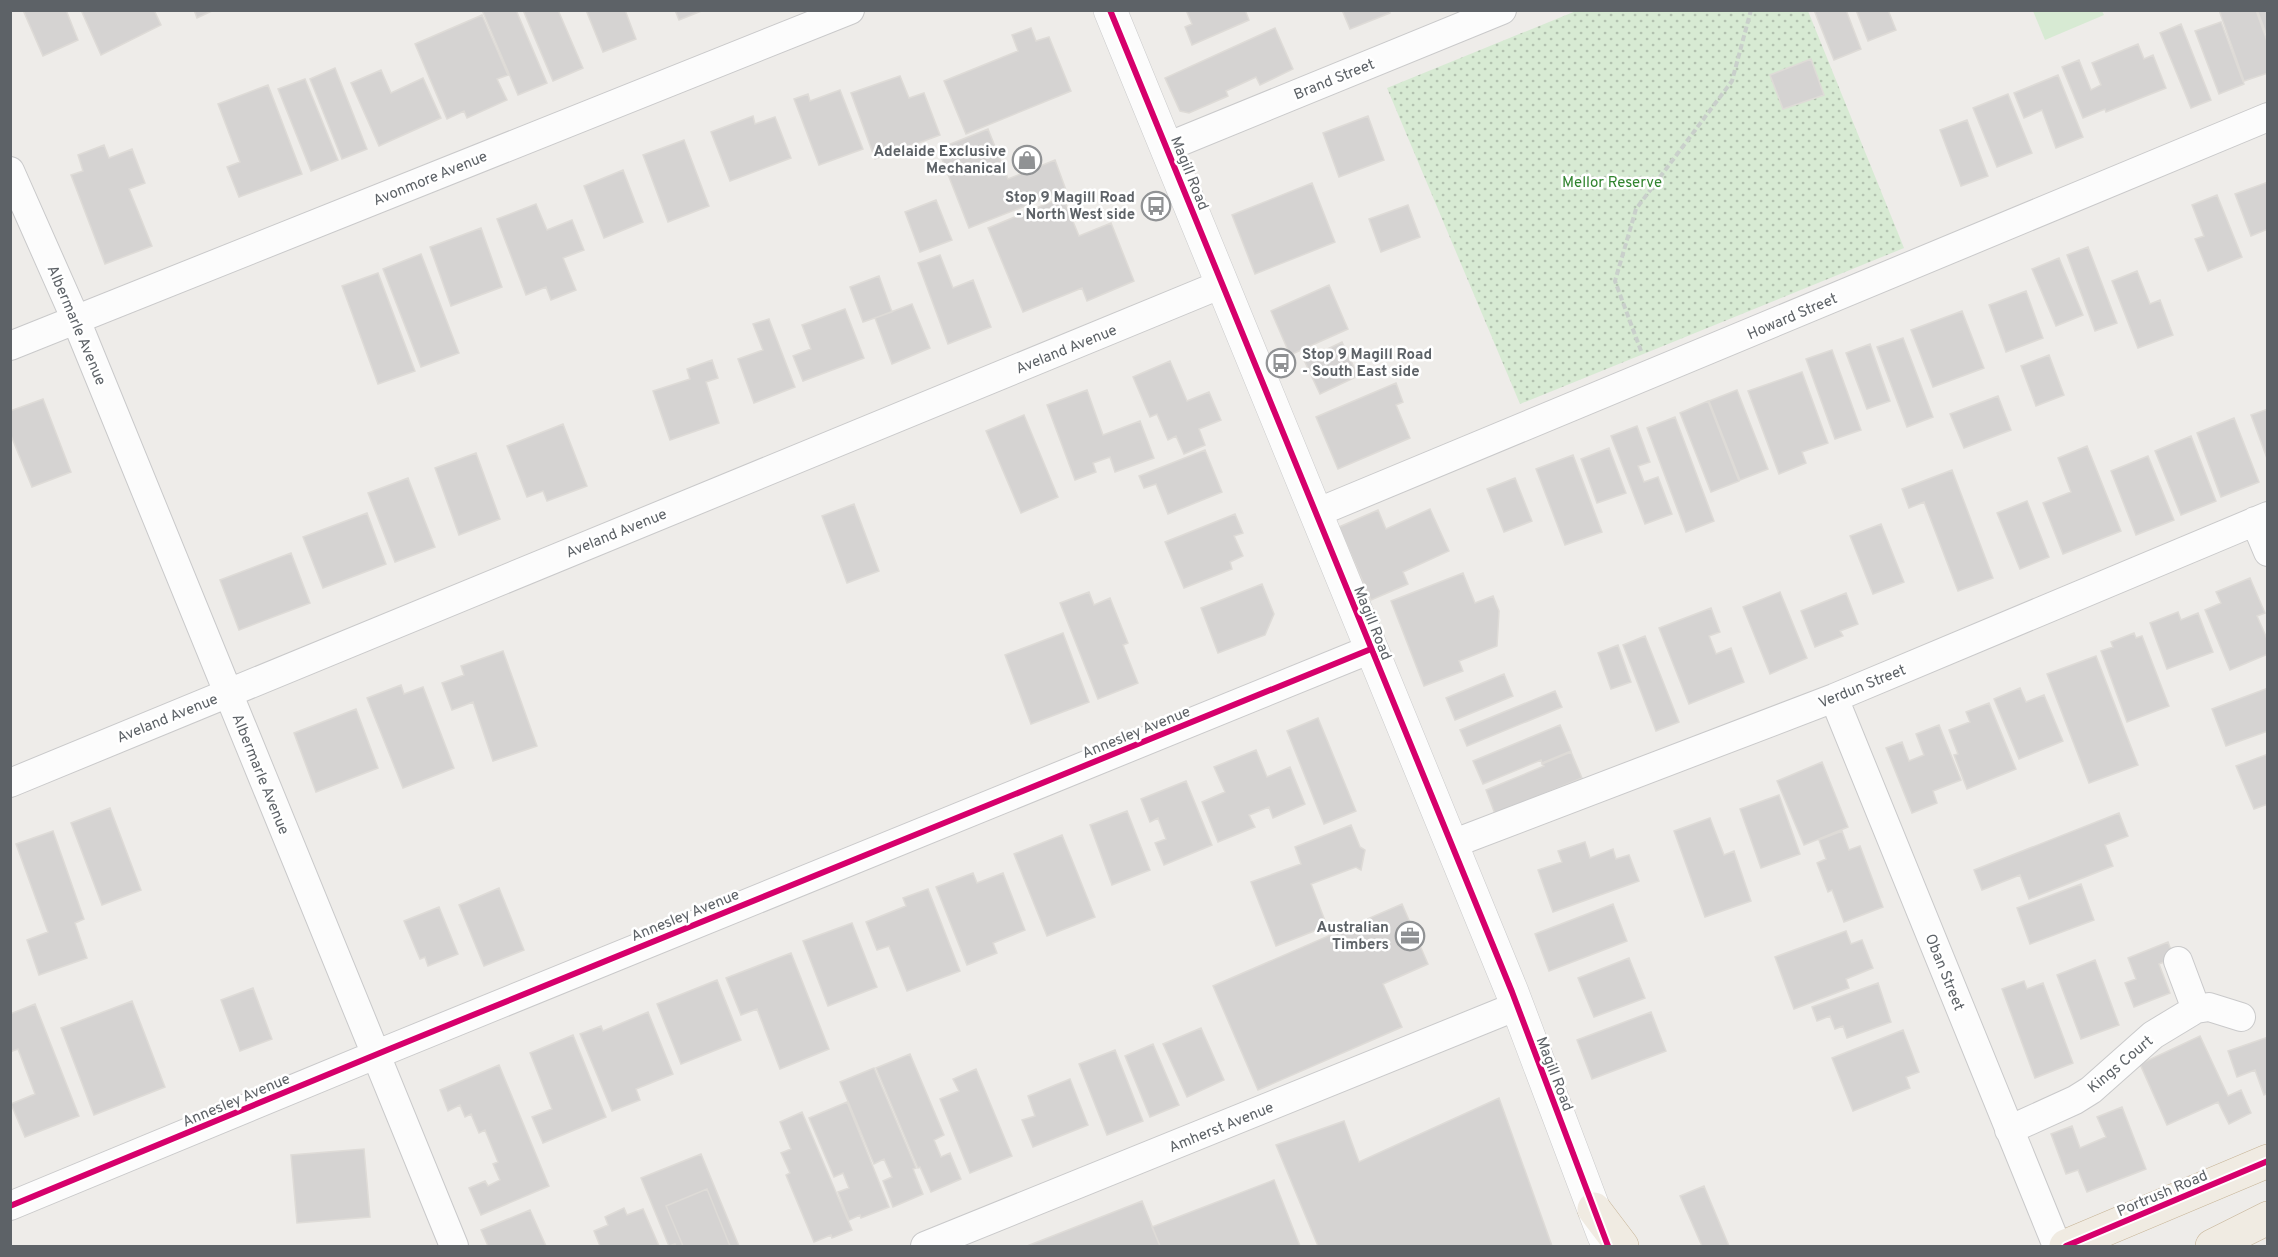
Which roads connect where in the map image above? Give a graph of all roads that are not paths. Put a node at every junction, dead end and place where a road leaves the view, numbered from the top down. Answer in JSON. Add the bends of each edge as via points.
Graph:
{"nodes":[{"id":1,"x":850,"y":10,"type":"edge"},
{"id":2,"x":1110,"y":10,"type":"edge"},
{"id":3,"x":1502,"y":10,"type":"edge"},
{"id":4,"x":2268,"y":117,"type":"edge"},
{"id":5,"x":1167,"y":147,"type":"junction"},
{"id":6,"x":10,"y":171,"type":"edge"},
{"id":7,"x":1222,"y":284,"type":"junction"},
{"id":8,"x":76,"y":320,"type":"junction"},
{"id":9,"x":10,"y":346,"type":"edge"},
{"id":10,"x":1316,"y":513,"type":"junction"},
{"id":11,"x":2261,"y":519,"type":"edge"},
{"id":12,"x":2268,"y":552,"type":"edge"},
{"id":13,"x":1371,"y":649,"type":"junction"},
{"id":14,"x":228,"y":693,"type":"junction"},
{"id":15,"x":1834,"y":698,"type":"junction"},
{"id":16,"x":10,"y":783,"type":"edge"},
{"id":17,"x":1452,"y":844,"type":"junction"},
{"id":18,"x":2178,"y":961,"type":"dead end"},
{"id":19,"x":1517,"y":1006,"type":"junction"},
{"id":20,"x":2196,"y":1009,"type":"junction"},
{"id":21,"x":2241,"y":1017,"type":"dead end"},
{"id":22,"x":376,"y":1054,"type":"junction"},
{"id":23,"x":2009,"y":1130,"type":"junction"},
{"id":24,"x":2268,"y":1161,"type":"edge"},
{"id":25,"x":10,"y":1206,"type":"edge"},
{"id":26,"x":1594,"y":1209,"type":"junction"},
{"id":27,"x":2268,"y":1218,"type":"edge"},
{"id":28,"x":454,"y":1246,"type":"edge"},
{"id":29,"x":925,"y":1246,"type":"edge"},
{"id":30,"x":1608,"y":1246,"type":"edge"},
{"id":31,"x":1622,"y":1246,"type":"edge"},
{"id":32,"x":2057,"y":1246,"type":"edge"},
{"id":33,"x":2066,"y":1246,"type":"edge"},
{"id":34,"x":2212,"y":1246,"type":"edge"}],
"edges":[{"from":1,"to":8,"type":"street","name":"Avonmore Avenue"},
{"from":2,"to":5,"type":"main road","name":"Magill Road"},
{"from":3,"to":5,"type":"street","name":"Brand Street"},
{"from":4,"to":10,"type":"street","name":"Howard Street"},
{"from":5,"to":7,"type":"main road","name":"Magill Road"},
{"from":6,"to":8,"type":"street","name":"Albermarle Avenue"},
{"from":7,"to":10,"type":"main road","name":"Magill Road"},
{"from":7,"to":14,"type":"street","name":"Aveland Avenue"},
{"from":8,"to":9,"type":"street","name":"Avonmore Avenue"},
{"from":8,"to":14,"type":"street","name":"Albermarle Avenue"},
{"from":10,"to":13,"type":"main road","name":"Magill Road"},
{"from":11,"to":12,"type":"street"},
{"from":11,"to":15,"type":"street","name":"Verdun Street"},
{"from":13,"to":17,"type":"main road","name":"Magill Road"},
{"from":13,"to":22,"type":"street","name":"Annesley Avenue"},
{"from":14,"to":16,"type":"street","name":"Aveland Avenue"},
{"from":14,"to":22,"type":"street","name":"Albermarle Avenue"},
{"from":15,"to":17,"type":"street","name":"Verdun Street"},
{"from":15,"to":23,"type":"street","name":"Oban Street"},
{"from":17,"to":19,"type":"main road","name":"Magill Road"},
{"from":18,"to":20,"type":"street"},
{"from":19,"to":26,"type":"main road","name":"Magill Road"},
{"from":19,"to":29,"type":"street","name":"Amherst Avenue"},
{"from":20,"to":21,"type":"street","via":[[2209,1007]]},
{"from":20,"to":23,"type":"street","name":"Kings Court","via":[[2153,1035],[2091,1090]]},
{"from":22,"to":25,"type":"street","name":"Annesley Avenue"},
{"from":22,"to":28,"type":"street","name":"Albermarle Avenue"},
{"from":23,"to":32,"type":"street","name":"Oban Street"},
{"from":24,"to":33,"type":"highway","name":"Portrush Road"},
{"from":26,"to":30,"type":"main road","name":"Magill Road"},
{"from":26,"to":31,"type":"highway"},
{"from":27,"to":34,"type":"highway"}]}
